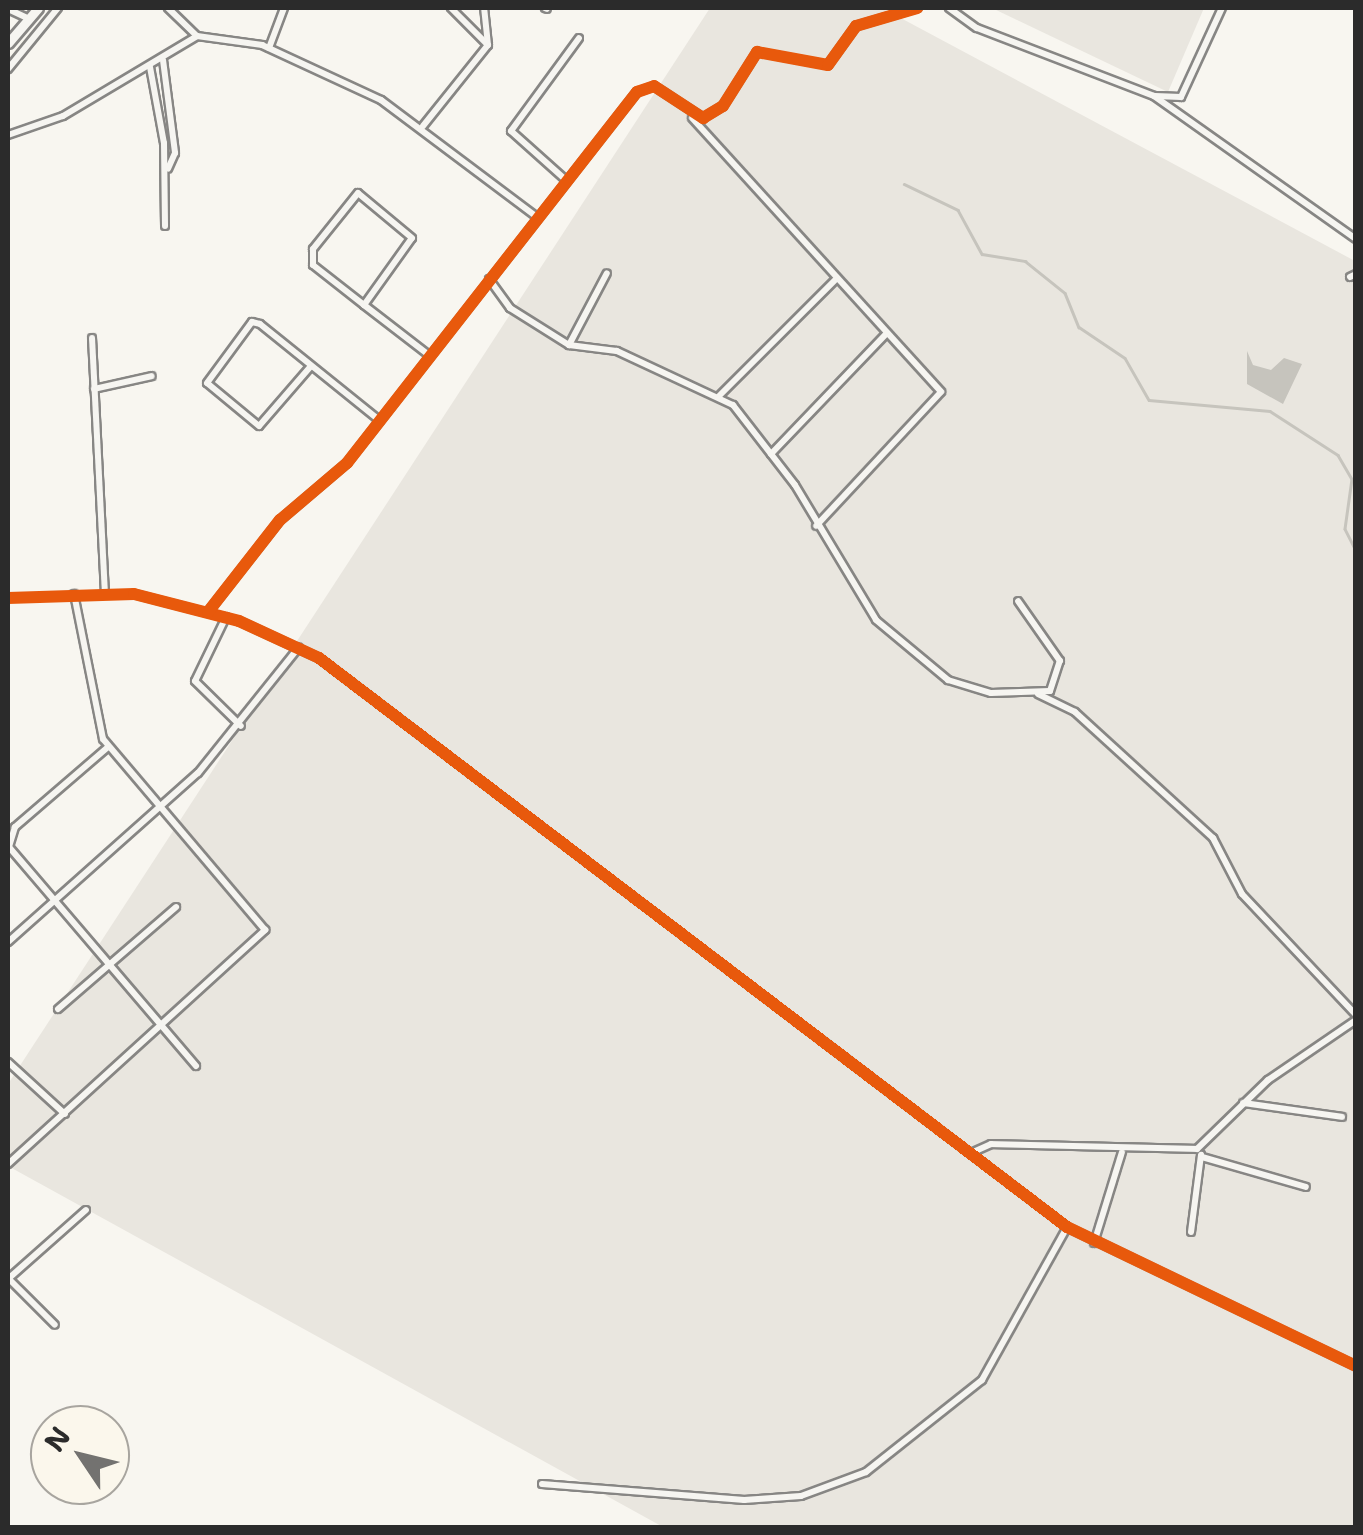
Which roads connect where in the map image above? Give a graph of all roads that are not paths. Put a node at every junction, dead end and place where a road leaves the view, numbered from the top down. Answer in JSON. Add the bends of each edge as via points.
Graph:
{"nodes":[{"id":1,"x":38,"y":8,"type":"edge"},
{"id":2,"x":58,"y":8,"type":"edge"},
{"id":3,"x":168,"y":8,"type":"edge"},
{"id":4,"x":284,"y":8,"type":"edge"},
{"id":5,"x":450,"y":8,"type":"edge"},
{"id":6,"x":484,"y":8,"type":"edge"},
{"id":7,"x":917,"y":8,"type":"edge"},
{"id":8,"x":949,"y":8,"type":"edge"},
{"id":9,"x":1222,"y":8,"type":"edge"},
{"id":10,"x":8,"y":9,"type":"edge"},
{"id":11,"x":29,"y":19,"type":"junction"},
{"id":12,"x":197,"y":36,"type":"junction"},
{"id":13,"x":579,"y":38,"type":"dead end"},
{"id":14,"x":8,"y":42,"type":"edge"},
{"id":15,"x":488,"y":45,"type":"junction"},
{"id":16,"x":269,"y":48,"type":"junction"},
{"id":17,"x":164,"y":59,"type":"junction"},
{"id":18,"x":150,"y":66,"type":"junction"},
{"id":19,"x":8,"y":69,"type":"edge"},
{"id":20,"x":1154,"y":96,"type":"junction"},
{"id":21,"x":691,"y":117,"type":"junction"},
{"id":22,"x":423,"y":126,"type":"junction"},
{"id":23,"x":8,"y":135,"type":"edge"},
{"id":24,"x":167,"y":172,"type":"junction"},
{"id":25,"x":567,"y":181,"type":"junction"},
{"id":26,"x":538,"y":218,"type":"junction"},
{"id":27,"x":165,"y":226,"type":"dead end"},
{"id":28,"x":1356,"y":238,"type":"edge"},
{"id":29,"x":607,"y":273,"type":"dead end"},
{"id":30,"x":489,"y":279,"type":"junction"},
{"id":31,"x":834,"y":280,"type":"junction"},
{"id":32,"x":364,"y":305,"type":"junction"},
{"id":33,"x":886,"y":333,"type":"junction"},
{"id":34,"x":92,"y":338,"type":"dead end"},
{"id":35,"x":569,"y":344,"type":"junction"},
{"id":36,"x":429,"y":355,"type":"junction"},
{"id":37,"x":311,"y":366,"type":"junction"},
{"id":38,"x":152,"y":376,"type":"dead end"},
{"id":39,"x":94,"y":389,"type":"junction"},
{"id":40,"x":718,"y":396,"type":"junction"},
{"id":41,"x":380,"y":421,"type":"junction"},
{"id":42,"x":771,"y":454,"type":"junction"},
{"id":43,"x":816,"y":526,"type":"junction"},
{"id":44,"x":105,"y":593,"type":"junction"},
{"id":45,"x":74,"y":594,"type":"junction"},
{"id":46,"x":8,"y":598,"type":"edge"},
{"id":47,"x":1018,"y":601,"type":"dead end"},
{"id":48,"x":208,"y":612,"type":"junction"},
{"id":49,"x":226,"y":617,"type":"junction"},
{"id":50,"x":298,"y":647,"type":"junction"},
{"id":51,"x":1038,"y":694,"type":"junction"},
{"id":52,"x":241,"y":726,"type":"junction"},
{"id":53,"x":108,"y":746,"type":"junction"},
{"id":54,"x":160,"y":806,"type":"junction"},
{"id":55,"x":54,"y":900,"type":"junction"},
{"id":56,"x":176,"y":907,"type":"dead end"},
{"id":57,"x":8,"y":942,"type":"edge"},
{"id":58,"x":111,"y":964,"type":"junction"},
{"id":59,"x":58,"y":1009,"type":"dead end"},
{"id":60,"x":1356,"y":1018,"type":"edge"},
{"id":61,"x":165,"y":1025,"type":"junction"},
{"id":62,"x":8,"y":1062,"type":"edge"},
{"id":63,"x":196,"y":1066,"type":"dead end"},
{"id":64,"x":1242,"y":1103,"type":"junction"},
{"id":65,"x":65,"y":1114,"type":"junction"},
{"id":66,"x":1342,"y":1117,"type":"dead end"},
{"id":67,"x":1197,"y":1149,"type":"junction"},
{"id":68,"x":1122,"y":1152,"type":"junction"},
{"id":69,"x":971,"y":1153,"type":"junction"},
{"id":70,"x":1202,"y":1157,"type":"junction"},
{"id":71,"x":8,"y":1164,"type":"edge"},
{"id":72,"x":1306,"y":1187,"type":"dead end"},
{"id":73,"x":86,"y":1210,"type":"dead end"},
{"id":74,"x":1067,"y":1227,"type":"junction"},
{"id":75,"x":1192,"y":1232,"type":"dead end"},
{"id":76,"x":1094,"y":1242,"type":"junction"},
{"id":77,"x":8,"y":1278,"type":"edge"},
{"id":78,"x":55,"y":1325,"type":"dead end"},
{"id":79,"x":1356,"y":1366,"type":"edge"},
{"id":80,"x":542,"y":1484,"type":"dead end"}],
"edges":[{"from":1,"to":11,"type":"main road"},
{"from":2,"to":19,"type":"street"},
{"from":3,"to":12,"type":"street"},
{"from":4,"to":16,"type":"street"},
{"from":5,"to":15,"type":"street"},
{"from":6,"to":15,"type":"street"},
{"from":7,"to":21,"type":"street","via":[[856,26],[828,65],[757,52],[722,106]]},
{"from":8,"to":20,"type":"street","via":[[977,28]]},
{"from":9,"to":20,"type":"street","via":[[1181,97]]},
{"from":10,"to":11,"type":"street"},
{"from":11,"to":14,"type":"main road"},
{"from":12,"to":16,"type":"street"},
{"from":12,"to":17,"type":"street"},
{"from":13,"to":25,"type":"street","via":[[511,132]]},
{"from":15,"to":22,"type":"street"},
{"from":16,"to":22,"type":"street"},
{"from":17,"to":18,"type":"street"},
{"from":17,"to":24,"type":"street","via":[[174,153]]},
{"from":18,"to":23,"type":"street","via":[[63,116]]},
{"from":18,"to":24,"type":"street"},
{"from":20,"to":28,"type":"street"},
{"from":21,"to":25,"type":"street","via":[[660,89],[642,88]]},
{"from":21,"to":31,"type":"street"},
{"from":22,"to":26,"type":"street"},
{"from":24,"to":27,"type":"street"},
{"from":25,"to":26,"type":"street"},
{"from":26,"to":30,"type":"street"},
{"from":29,"to":35,"type":"street"},
{"from":30,"to":35,"type":"street","via":[[510,308]]},
{"from":30,"to":36,"type":"street"},
{"from":31,"to":33,"type":"street"},
{"from":31,"to":40,"type":"street"},
{"from":32,"to":32,"type":"street","via":[[313,266],[313,250],[358,193],[412,238]]},
{"from":32,"to":36,"type":"street"},
{"from":33,"to":42,"type":"street"},
{"from":33,"to":43,"type":"street","via":[[938,384],[940,399]]},
{"from":34,"to":39,"type":"street"},
{"from":35,"to":40,"type":"street","via":[[617,351]]},
{"from":36,"to":41,"type":"street"},
{"from":37,"to":37,"type":"street","via":[[252,322],[206,383],[259,426]]},
{"from":37,"to":41,"type":"street"},
{"from":38,"to":39,"type":"street"},
{"from":39,"to":44,"type":"street"},
{"from":40,"to":42,"type":"street"},
{"from":41,"to":48,"type":"street","via":[[280,520]]},
{"from":42,"to":43,"type":"street"},
{"from":43,"to":51,"type":"street","via":[[876,620],[948,680]]},
{"from":44,"to":45,"type":"street"},
{"from":44,"to":48,"type":"street"},
{"from":45,"to":46,"type":"street"},
{"from":45,"to":53,"type":"street"},
{"from":47,"to":51,"type":"street","via":[[1060,662],[1058,678]]},
{"from":48,"to":49,"type":"street"},
{"from":49,"to":50,"type":"street"},
{"from":49,"to":52,"type":"street","via":[[196,681]]},
{"from":50,"to":52,"type":"street"},
{"from":50,"to":69,"type":"street"},
{"from":51,"to":60,"type":"street","via":[[1075,712],[1213,838],[1242,894]]},
{"from":52,"to":54,"type":"street"},
{"from":53,"to":54,"type":"street"},
{"from":53,"to":55,"type":"street","via":[[9,834],[9,847]]},
{"from":54,"to":55,"type":"street"},
{"from":54,"to":61,"type":"street","via":[[264,930]]},
{"from":55,"to":57,"type":"street"},
{"from":55,"to":58,"type":"street"},
{"from":56,"to":58,"type":"street"},
{"from":58,"to":59,"type":"street"},
{"from":58,"to":61,"type":"street"},
{"from":60,"to":64,"type":"street"},
{"from":61,"to":63,"type":"street"},
{"from":61,"to":65,"type":"street"},
{"from":62,"to":65,"type":"street"},
{"from":64,"to":66,"type":"street"},
{"from":64,"to":67,"type":"street"},
{"from":65,"to":71,"type":"street"},
{"from":67,"to":68,"type":"street"},
{"from":67,"to":70,"type":"street"},
{"from":68,"to":69,"type":"street","via":[[1036,1144]]},
{"from":68,"to":76,"type":"street"},
{"from":69,"to":74,"type":"street"},
{"from":70,"to":72,"type":"street"},
{"from":70,"to":75,"type":"street"},
{"from":73,"to":77,"type":"street"},
{"from":74,"to":76,"type":"street"},
{"from":74,"to":80,"type":"street","via":[[982,1380],[866,1472],[801,1496],[744,1500]]},
{"from":76,"to":79,"type":"street"},
{"from":77,"to":78,"type":"street"}]}
